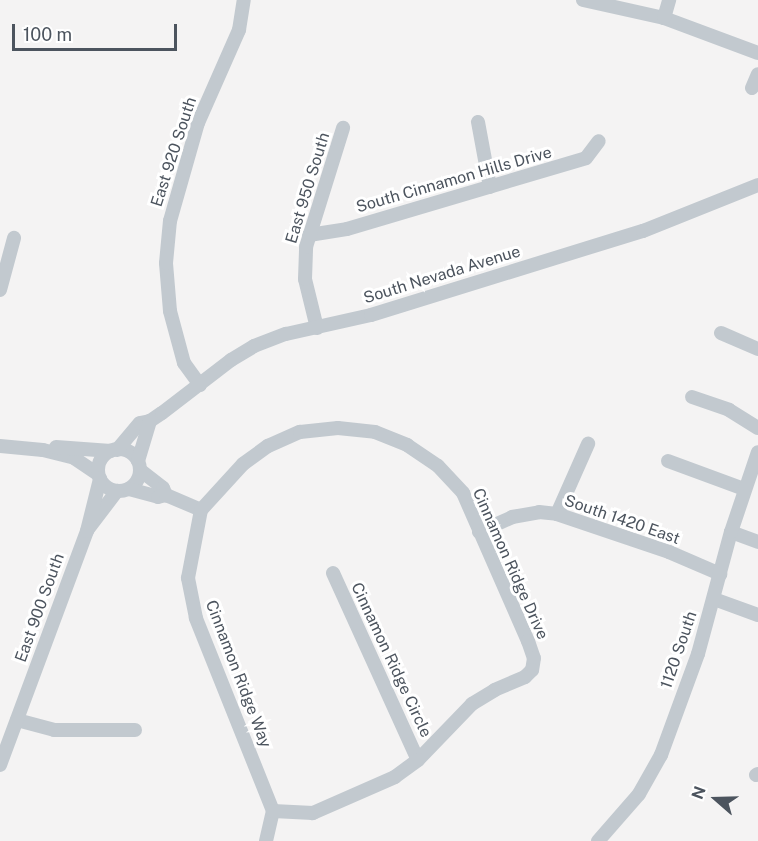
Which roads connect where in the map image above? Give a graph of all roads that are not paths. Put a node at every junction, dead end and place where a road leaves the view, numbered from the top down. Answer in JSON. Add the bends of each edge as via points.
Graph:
{"nodes":[{"id":1,"x":244,"y":0,"type":"edge"},
{"id":2,"x":583,"y":0,"type":"edge"},
{"id":3,"x":669,"y":0,"type":"edge"},
{"id":4,"x":664,"y":18,"type":"junction"},
{"id":5,"x":758,"y":53,"type":"edge"},
{"id":6,"x":758,"y":74,"type":"edge"},
{"id":7,"x":752,"y":88,"type":"dead end"},
{"id":8,"x":478,"y":122,"type":"dead end"},
{"id":9,"x":343,"y":128,"type":"dead end"},
{"id":10,"x":599,"y":141,"type":"dead end"},
{"id":11,"x":758,"y":185,"type":"edge"},
{"id":12,"x":490,"y":187,"type":"junction"},
{"id":13,"x":309,"y":235,"type":"junction"},
{"id":14,"x":14,"y":238,"type":"dead end"},
{"id":15,"x":0,"y":290,"type":"edge"},
{"id":16,"x":317,"y":328,"type":"junction"},
{"id":17,"x":721,"y":333,"type":"dead end"},
{"id":18,"x":758,"y":349,"type":"edge"},
{"id":19,"x":200,"y":385,"type":"junction"},
{"id":20,"x":692,"y":397,"type":"dead end"},
{"id":21,"x":150,"y":421,"type":"junction"},
{"id":22,"x":758,"y":428,"type":"edge"},
{"id":23,"x":588,"y":444,"type":"dead end"},
{"id":24,"x":0,"y":446,"type":"edge"},
{"id":25,"x":43,"y":450,"type":"junction"},
{"id":26,"x":114,"y":451,"type":"junction"},
{"id":27,"x":668,"y":461,"type":"dead end"},
{"id":28,"x":756,"y":461,"type":"edge"},
{"id":29,"x":139,"y":466,"type":"junction"},
{"id":30,"x":99,"y":476,"type":"junction"},
{"id":31,"x":744,"y":489,"type":"junction"},
{"id":32,"x":123,"y":490,"type":"junction"},
{"id":33,"x":165,"y":495,"type":"junction"},
{"id":34,"x":201,"y":510,"type":"junction"},
{"id":35,"x":557,"y":514,"type":"junction"},
{"id":36,"x":87,"y":531,"type":"junction"},
{"id":37,"x":479,"y":532,"type":"junction"},
{"id":38,"x":731,"y":532,"type":"junction"},
{"id":39,"x":758,"y":542,"type":"edge"},
{"id":40,"x":333,"y":573,"type":"dead end"},
{"id":41,"x":720,"y":574,"type":"junction"},
{"id":42,"x":714,"y":599,"type":"junction"},
{"id":43,"x":758,"y":615,"type":"edge"},
{"id":44,"x":16,"y":720,"type":"junction"},
{"id":45,"x":135,"y":730,"type":"dead end"},
{"id":46,"x":418,"y":760,"type":"junction"},
{"id":47,"x":0,"y":765,"type":"edge"},
{"id":48,"x":273,"y":811,"type":"junction"},
{"id":49,"x":266,"y":841,"type":"edge"},
{"id":50,"x":598,"y":841,"type":"edge"}],
"edges":[{"from":1,"to":19,"type":"street","name":"East 920 South","via":[[239,30],[198,123],[170,220],[166,263],[170,311],[184,363]]},
{"from":2,"to":4,"type":"street"},
{"from":3,"to":4,"type":"street"},
{"from":4,"to":5,"type":"street"},
{"from":6,"to":7,"type":"street"},
{"from":8,"to":12,"type":"street"},
{"from":9,"to":13,"type":"street","name":"East 950 South"},
{"from":10,"to":12,"type":"street","name":"South Cinnamon Hills Drive","via":[[586,158]]},
{"from":11,"to":16,"type":"street","name":"South Nevada Avenue","via":[[643,231]]},
{"from":12,"to":13,"type":"street","name":"South Cinnamon Hills Drive","via":[[347,229]]},
{"from":13,"to":16,"type":"street","name":"East 950 South","via":[[305,279]]},
{"from":14,"to":15,"type":"street"},
{"from":16,"to":19,"type":"street","name":"South Nevada Avenue","via":[[255,346]]},
{"from":17,"to":18,"type":"street"},
{"from":19,"to":21,"type":"street","name":"South Nevada Avenue"},
{"from":20,"to":22,"type":"street","via":[[729,410]]},
{"from":21,"to":26,"type":"street","name":"South Nevada Avenue","via":[[140,423]]},
{"from":21,"to":29,"type":"street"},
{"from":23,"to":35,"type":"street"},
{"from":24,"to":25,"type":"street"},
{"from":25,"to":26,"type":"street","via":[[59,446]]},
{"from":25,"to":30,"type":"street","via":[[74,458]]},
{"from":26,"to":29,"type":"street","via":[[129,452]]},
{"from":26,"to":30,"type":"street","via":[[100,460]]},
{"from":27,"to":31,"type":"street"},
{"from":28,"to":31,"type":"street","name":"1120 South"},
{"from":29,"to":32,"type":"street","via":[[137,481]]},
{"from":29,"to":33,"type":"street","via":[[163,488]]},
{"from":30,"to":32,"type":"street","via":[[106,487]]},
{"from":30,"to":36,"type":"street","name":"East 900 South"},
{"from":31,"to":38,"type":"street","name":"1120 South"},
{"from":32,"to":33,"type":"street"},
{"from":32,"to":36,"type":"street","name":"East 900 South"},
{"from":33,"to":34,"type":"street"},
{"from":34,"to":37,"type":"street","name":"Cinnamon Ridge Drive","via":[[243,464],[268,446],[300,432],[338,428],[375,432],[407,445],[438,466],[463,493]]},
{"from":34,"to":48,"type":"street","name":"Cinnamon Ridge Way","via":[[188,578],[196,618]]},
{"from":35,"to":37,"type":"street","name":"South 1420 East","via":[[539,512],[512,517]]},
{"from":35,"to":41,"type":"street","name":"South 1420 East","via":[[669,552]]},
{"from":36,"to":44,"type":"street","name":"East 900 South"},
{"from":37,"to":46,"type":"street","name":"Cinnamon Ridge Drive","via":[[528,641],[534,658],[532,670],[472,704]]},
{"from":38,"to":39,"type":"street"},
{"from":38,"to":41,"type":"street","name":"1120 South"},
{"from":40,"to":46,"type":"street","name":"Cinnamon Ridge Circle"},
{"from":41,"to":42,"type":"street","name":"1120 South"},
{"from":42,"to":43,"type":"street"},
{"from":42,"to":50,"type":"street","name":"1120 South","via":[[661,755],[639,794]]},
{"from":44,"to":45,"type":"street","via":[[54,730]]},
{"from":44,"to":47,"type":"street","name":"East 900 South"},
{"from":46,"to":48,"type":"street","via":[[395,777],[313,813]]},
{"from":48,"to":49,"type":"street"}]}
